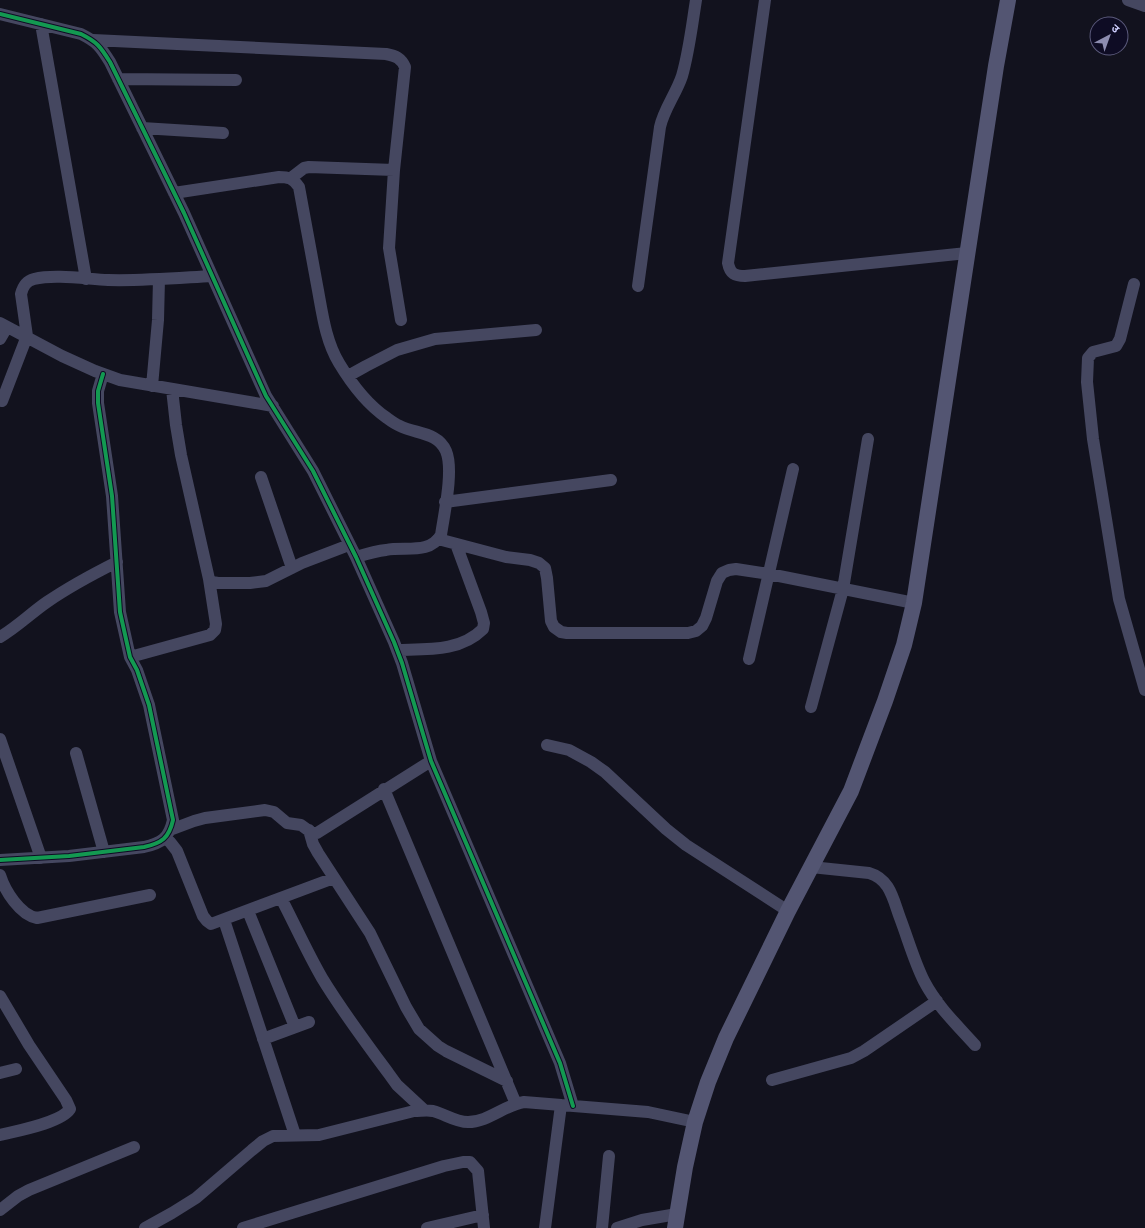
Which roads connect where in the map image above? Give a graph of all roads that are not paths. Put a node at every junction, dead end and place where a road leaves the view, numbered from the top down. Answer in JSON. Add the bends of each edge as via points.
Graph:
{"nodes":[{"id":1,"x":696,"y":0,"type":"edge"},
{"id":2,"x":765,"y":0,"type":"edge"},
{"id":3,"x":1008,"y":0,"type":"edge"},
{"id":4,"x":1128,"y":0,"type":"edge"},
{"id":5,"x":1145,"y":6,"type":"edge"},
{"id":6,"x":0,"y":14,"type":"edge"},
{"id":7,"x":41,"y":24,"type":"junction"},
{"id":8,"x":93,"y":40,"type":"junction"},
{"id":9,"x":118,"y":79,"type":"junction"},
{"id":10,"x":236,"y":80,"type":"dead end"},
{"id":11,"x":142,"y":128,"type":"junction"},
{"id":12,"x":223,"y":133,"type":"dead end"},
{"id":13,"x":394,"y":170,"type":"junction"},
{"id":14,"x":291,"y":178,"type":"junction"},
{"id":15,"x":174,"y":194,"type":"junction"},
{"id":16,"x":968,"y":253,"type":"junction"},
{"id":17,"x":212,"y":276,"type":"junction"},
{"id":18,"x":86,"y":279,"type":"junction"},
{"id":19,"x":159,"y":279,"type":"junction"},
{"id":20,"x":1134,"y":284,"type":"dead end"},
{"id":21,"x":638,"y":286,"type":"dead end"},
{"id":22,"x":402,"y":320,"type":"dead end"},
{"id":23,"x":4,"y":325,"type":"edge"},
{"id":24,"x":536,"y":330,"type":"dead end"},
{"id":25,"x":27,"y":336,"type":"junction"},
{"id":26,"x":0,"y":339,"type":"edge"},
{"id":27,"x":103,"y":374,"type":"junction"},
{"id":28,"x":348,"y":376,"type":"junction"},
{"id":29,"x":152,"y":386,"type":"junction"},
{"id":30,"x":172,"y":389,"type":"junction"},
{"id":31,"x":2,"y":401,"type":"dead end"},
{"id":32,"x":273,"y":406,"type":"junction"},
{"id":33,"x":868,"y":439,"type":"dead end"},
{"id":34,"x":793,"y":469,"type":"dead end"},
{"id":35,"x":261,"y":477,"type":"dead end"},
{"id":36,"x":611,"y":480,"type":"dead end"},
{"id":37,"x":445,"y":502,"type":"junction"},
{"id":38,"x":438,"y":539,"type":"junction"},
{"id":39,"x":456,"y":544,"type":"junction"},
{"id":40,"x":349,"y":545,"type":"junction"},
{"id":41,"x":356,"y":557,"type":"junction"},
{"id":42,"x":116,"y":562,"type":"junction"},
{"id":43,"x":292,"y":568,"type":"junction"},
{"id":44,"x":770,"y":574,"type":"junction"},
{"id":45,"x":209,"y":579,"type":"junction"},
{"id":46,"x":843,"y":589,"type":"junction"},
{"id":47,"x":914,"y":603,"type":"junction"},
{"id":48,"x":0,"y":637,"type":"edge"},
{"id":49,"x":397,"y":650,"type":"junction"},
{"id":50,"x":130,"y":657,"type":"junction"},
{"id":51,"x":749,"y":659,"type":"dead end"},
{"id":52,"x":1145,"y":690,"type":"edge"},
{"id":53,"x":811,"y":707,"type":"dead end"},
{"id":54,"x":0,"y":739,"type":"edge"},
{"id":55,"x":547,"y":745,"type":"dead end"},
{"id":56,"x":76,"y":754,"type":"dead end"},
{"id":57,"x":431,"y":761,"type":"junction"},
{"id":58,"x":384,"y":789,"type":"junction"},
{"id":59,"x":309,"y":830,"type":"junction"},
{"id":60,"x":168,"y":834,"type":"junction"},
{"id":61,"x":104,"y":852,"type":"junction"},
{"id":62,"x":41,"y":858,"type":"junction"},
{"id":63,"x":0,"y":860,"type":"edge"},
{"id":64,"x":811,"y":867,"type":"junction"},
{"id":65,"x":0,"y":875,"type":"edge"},
{"id":66,"x":334,"y":878,"type":"junction"},
{"id":67,"x":150,"y":895,"type":"dead end"},
{"id":68,"x":281,"y":898,"type":"junction"},
{"id":69,"x":248,"y":911,"type":"junction"},
{"id":70,"x":788,"y":912,"type":"junction"},
{"id":71,"x":224,"y":920,"type":"junction"},
{"id":72,"x":0,"y":996,"type":"edge"},
{"id":73,"x":936,"y":1001,"type":"junction"},
{"id":74,"x":309,"y":1022,"type":"dead end"},
{"id":75,"x":295,"y":1027,"type":"junction"},
{"id":76,"x":263,"y":1039,"type":"junction"},
{"id":77,"x":975,"y":1045,"type":"dead end"},
{"id":78,"x":16,"y":1069,"type":"dead end"},
{"id":79,"x":0,"y":1073,"type":"edge"},
{"id":80,"x":772,"y":1080,"type":"dead end"},
{"id":81,"x":507,"y":1081,"type":"junction"},
{"id":82,"x":516,"y":1104,"type":"junction"},
{"id":83,"x":567,"y":1106,"type":"junction"},
{"id":84,"x":424,"y":1110,"type":"junction"},
{"id":85,"x":695,"y":1122,"type":"junction"},
{"id":86,"x":0,"y":1135,"type":"edge"},
{"id":87,"x":295,"y":1135,"type":"junction"},
{"id":88,"x":134,"y":1147,"type":"dead end"},
{"id":89,"x":608,"y":1156,"type":"dead end"},
{"id":90,"x":0,"y":1210,"type":"edge"},
{"id":91,"x":483,"y":1215,"type":"junction"},
{"id":92,"x":676,"y":1221,"type":"edge"},
{"id":93,"x":145,"y":1228,"type":"edge"},
{"id":94,"x":243,"y":1228,"type":"edge"},
{"id":95,"x":427,"y":1228,"type":"edge"},
{"id":96,"x":484,"y":1228,"type":"edge"},
{"id":97,"x":545,"y":1228,"type":"edge"},
{"id":98,"x":602,"y":1228,"type":"edge"},
{"id":99,"x":617,"y":1228,"type":"edge"}],
"edges":[{"from":1,"to":21,"type":"street","via":[[682,77],[662,117]]},
{"from":2,"to":16,"type":"street","via":[[728,263],[732,274],[745,276]]},
{"from":3,"to":16,"type":"main road"},
{"from":4,"to":5,"type":"street"},
{"from":6,"to":7,"type":"street"},
{"from":7,"to":8,"type":"street","via":[[81,34]]},
{"from":7,"to":18,"type":"street"},
{"from":8,"to":9,"type":"street","via":[[102,49]]},
{"from":8,"to":13,"type":"street","via":[[395,56],[402,60],[405,67]]},
{"from":9,"to":10,"type":"street"},
{"from":9,"to":11,"type":"street"},
{"from":11,"to":12,"type":"street"},
{"from":11,"to":15,"type":"street"},
{"from":13,"to":14,"type":"street","via":[[309,167]]},
{"from":13,"to":22,"type":"street","via":[[389,248]]},
{"from":14,"to":15,"type":"street","via":[[279,177]]},
{"from":14,"to":28,"type":"street","via":[[299,186],[326,329],[334,354]]},
{"from":15,"to":17,"type":"street"},
{"from":16,"to":47,"type":"main road"},
{"from":17,"to":19,"type":"street"},
{"from":17,"to":32,"type":"street"},
{"from":18,"to":19,"type":"street"},
{"from":18,"to":25,"type":"street","via":[[46,277],[26,282],[21,294]]},
{"from":19,"to":29,"type":"street"},
{"from":20,"to":52,"type":"street","via":[[1120,339],[1116,346],[1093,352],[1088,358],[1087,382],[1118,599]]},
{"from":23,"to":25,"type":"street"},
{"from":23,"to":26,"type":"street"},
{"from":24,"to":28,"type":"street","via":[[435,339],[397,350]]},
{"from":25,"to":27,"type":"street","via":[[62,356]]},
{"from":25,"to":31,"type":"street"},
{"from":27,"to":29,"type":"street","via":[[127,382]]},
{"from":27,"to":42,"type":"street","via":[[98,402],[112,496]]},
{"from":28,"to":37,"type":"street","via":[[360,392],[386,417],[400,426],[428,434],[442,444],[449,462]]},
{"from":29,"to":30,"type":"street"},
{"from":30,"to":32,"type":"street"},
{"from":30,"to":45,"type":"street","via":[[180,448]]},
{"from":32,"to":40,"type":"street","via":[[313,471]]},
{"from":33,"to":46,"type":"street"},
{"from":34,"to":44,"type":"street"},
{"from":35,"to":43,"type":"street"},
{"from":36,"to":37,"type":"street"},
{"from":37,"to":38,"type":"street","via":[[441,535]]},
{"from":38,"to":39,"type":"street"},
{"from":38,"to":41,"type":"street","via":[[419,549],[388,549]]},
{"from":39,"to":44,"type":"street","via":[[506,558],[539,563],[545,568],[551,621],[554,627],[568,634],[696,631],[706,618],[717,581],[722,573],[736,569]]},
{"from":39,"to":49,"type":"street","via":[[482,612],[483,629],[469,641],[448,648]]},
{"from":40,"to":41,"type":"street"},
{"from":40,"to":43,"type":"street"},
{"from":41,"to":49,"type":"street"},
{"from":42,"to":48,"type":"street","via":[[46,602]]},
{"from":42,"to":50,"type":"street","via":[[120,612]]},
{"from":43,"to":45,"type":"street","via":[[266,581],[218,583]]},
{"from":44,"to":46,"type":"street"},
{"from":44,"to":51,"type":"street"},
{"from":45,"to":50,"type":"street","via":[[216,624],[210,635]]},
{"from":46,"to":47,"type":"street"},
{"from":46,"to":53,"type":"street"},
{"from":47,"to":64,"type":"main road","via":[[904,645],[851,791]]},
{"from":49,"to":57,"type":"street"},
{"from":50,"to":60,"type":"street","via":[[150,706],[173,820]]},
{"from":54,"to":62,"type":"street"},
{"from":55,"to":70,"type":"street","via":[[569,750],[591,762],[686,845]]},
{"from":56,"to":61,"type":"street"},
{"from":57,"to":58,"type":"street"},
{"from":57,"to":83,"type":"street","via":[[560,1063]]},
{"from":58,"to":59,"type":"street","via":[[322,830],[316,833]]},
{"from":58,"to":81,"type":"street"},
{"from":59,"to":60,"type":"street","via":[[301,825],[287,823],[274,812],[265,810],[205,818]]},
{"from":59,"to":66,"type":"street","via":[[313,844]]},
{"from":60,"to":61,"type":"street","via":[[156,844]]},
{"from":60,"to":71,"type":"street","via":[[203,916],[211,924]]},
{"from":61,"to":62,"type":"street"},
{"from":62,"to":63,"type":"street"},
{"from":64,"to":70,"type":"main road"},
{"from":64,"to":73,"type":"street","via":[[869,873],[885,881],[922,976]]},
{"from":65,"to":67,"type":"street","via":[[12,898],[27,914],[37,918]]},
{"from":66,"to":68,"type":"street"},
{"from":66,"to":81,"type":"street","via":[[370,932],[419,1029],[446,1051]]},
{"from":68,"to":69,"type":"street"},
{"from":68,"to":84,"type":"street","via":[[322,978],[389,1074]]},
{"from":69,"to":71,"type":"street"},
{"from":69,"to":75,"type":"street"},
{"from":70,"to":85,"type":"main road","via":[[726,1038]]},
{"from":71,"to":76,"type":"street"},
{"from":72,"to":86,"type":"street","via":[[70,1109],[53,1120]]},
{"from":73,"to":77,"type":"street"},
{"from":73,"to":80,"type":"street","via":[[851,1058]]},
{"from":74,"to":75,"type":"street"},
{"from":75,"to":76,"type":"street"},
{"from":76,"to":87,"type":"street"},
{"from":78,"to":79,"type":"street"},
{"from":81,"to":82,"type":"street"},
{"from":82,"to":83,"type":"street","via":[[524,1102]]},
{"from":82,"to":84,"type":"street","via":[[470,1122]]},
{"from":83,"to":85,"type":"street","via":[[648,1112]]},
{"from":83,"to":97,"type":"street"},
{"from":84,"to":87,"type":"street","via":[[318,1135]]},
{"from":85,"to":92,"type":"main road"},
{"from":87,"to":93,"type":"street","via":[[273,1136],[263,1141],[196,1198]]},
{"from":88,"to":90,"type":"street","via":[[29,1190]]},
{"from":89,"to":98,"type":"street"},
{"from":91,"to":94,"type":"street","via":[[478,1171],[470,1162],[463,1162]]},
{"from":91,"to":95,"type":"street"},
{"from":91,"to":96,"type":"street"},
{"from":92,"to":99,"type":"street","via":[[642,1220]]}]}
